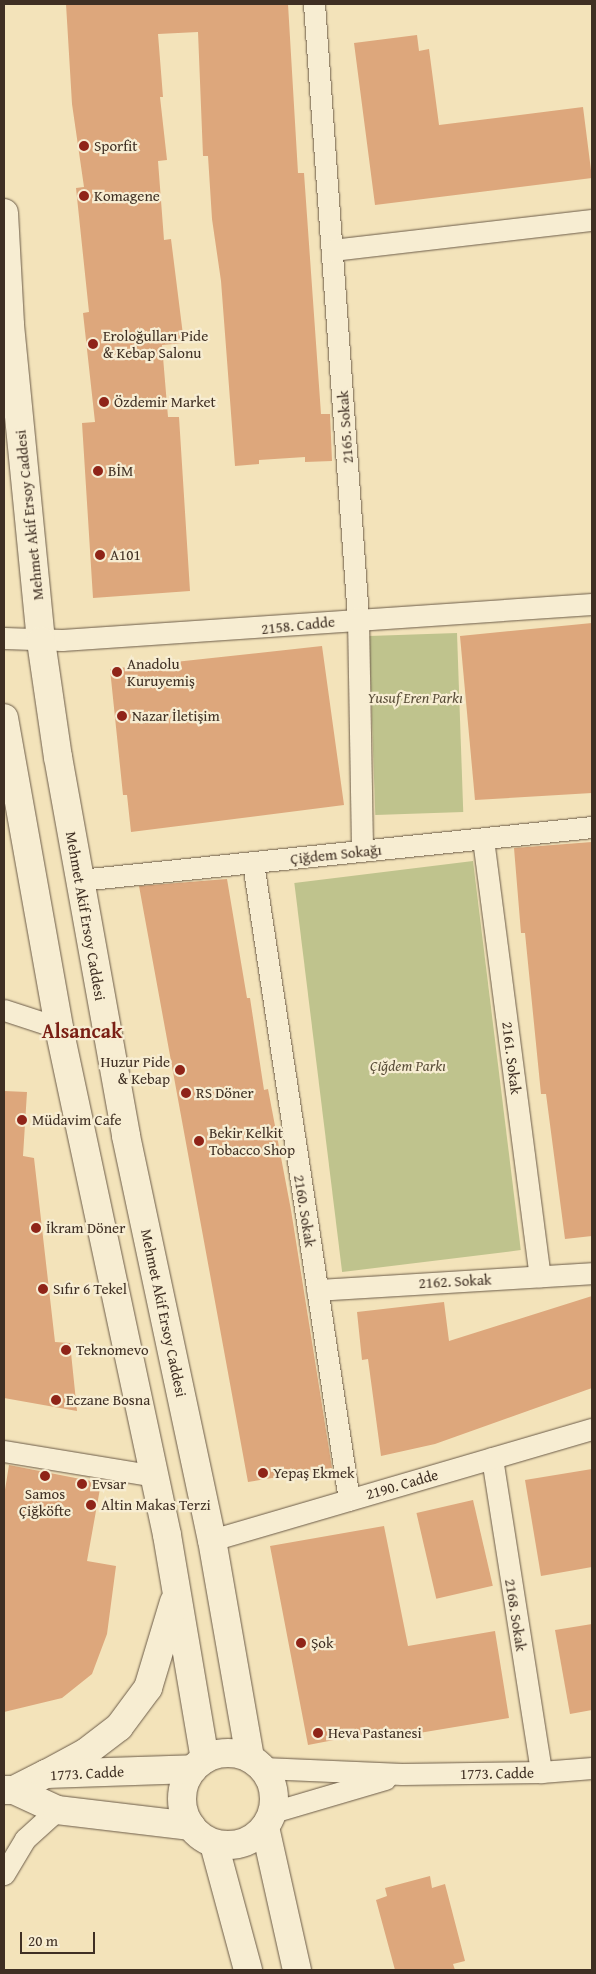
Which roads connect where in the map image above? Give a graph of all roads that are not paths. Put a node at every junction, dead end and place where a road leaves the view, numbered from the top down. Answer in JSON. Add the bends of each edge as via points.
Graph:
{"nodes":[{"id":1,"x":314,"y":4,"type":"edge"},
{"id":2,"x":4,"y":214,"type":"edge"},
{"id":3,"x":592,"y":220,"type":"edge"},
{"id":4,"x":332,"y":250,"type":"junction"},
{"id":5,"x":592,"y":604,"type":"edge"},
{"id":6,"x":358,"y":618,"type":"junction"},
{"id":7,"x":4,"y":638,"type":"edge"},
{"id":8,"x":41,"y":641,"type":"junction"},
{"id":9,"x":4,"y":718,"type":"edge"},
{"id":10,"x":592,"y":827,"type":"edge"},
{"id":11,"x":483,"y":839,"type":"junction"},
{"id":12,"x":362,"y":851,"type":"junction"},
{"id":13,"x":253,"y":863,"type":"junction"},
{"id":14,"x":80,"y":880,"type":"junction"},
{"id":15,"x":4,"y":1010,"type":"edge"},
{"id":16,"x":59,"y":1028,"type":"junction"},
{"id":17,"x":592,"y":1273,"type":"edge"},
{"id":18,"x":540,"y":1276,"type":"junction"},
{"id":19,"x":318,"y":1290,"type":"junction"},
{"id":20,"x":592,"y":1429,"type":"edge"},
{"id":21,"x":4,"y":1451,"type":"edge"},
{"id":22,"x":492,"y":1458,"type":"junction"},
{"id":23,"x":155,"y":1476,"type":"junction"},
{"id":24,"x":349,"y":1500,"type":"junction"},
{"id":25,"x":212,"y":1540,"type":"junction"},
{"id":26,"x":176,"y":1590,"type":"junction"},
{"id":27,"x":256,"y":1763,"type":"junction"},
{"id":28,"x":199,"y":1764,"type":"junction"},
{"id":29,"x":592,"y":1768,"type":"edge"},
{"id":30,"x":541,"y":1772,"type":"junction"},
{"id":31,"x":46,"y":1774,"type":"junction"},
{"id":32,"x":402,"y":1774,"type":"junction"},
{"id":33,"x":9,"y":1790,"type":"edge"},
{"id":34,"x":57,"y":1810,"type":"junction"},
{"id":35,"x":269,"y":1819,"type":"junction"},
{"id":36,"x":191,"y":1826,"type":"junction"},
{"id":37,"x":214,"y":1844,"type":"junction"},
{"id":38,"x":4,"y":1874,"type":"edge"},
{"id":39,"x":248,"y":1970,"type":"edge"},
{"id":40,"x":297,"y":1970,"type":"edge"}],
"edges":[{"from":1,"to":4,"type":"street","name":"2165. Sokak"},
{"from":2,"to":8,"type":"street","name":"Mehmet Akif Ersoy Caddesi","via":[[10,325]]},
{"from":3,"to":4,"type":"street"},
{"from":4,"to":6,"type":"street","name":"2165. Sokak"},
{"from":5,"to":6,"type":"street","name":"2158. Cadde"},
{"from":6,"to":8,"type":"street","name":"2158. Cadde","via":[[280,627]]},
{"from":6,"to":12,"type":"street","name":"2165. Sokak"},
{"from":7,"to":8,"type":"street","name":"2158. Cadde"},
{"from":8,"to":14,"type":"street","name":"Mehmet Akif Ersoy Caddesi"},
{"from":9,"to":16,"type":"street"},
{"from":10,"to":11,"type":"street","name":"Çiğdem Sokağı"},
{"from":11,"to":12,"type":"street","name":"Çiğdem Sokağı"},
{"from":11,"to":18,"type":"street","name":"2161. Sokak"},
{"from":12,"to":13,"type":"street","name":"Çiğdem Sokağı"},
{"from":13,"to":14,"type":"street","name":"Çiğdem Sokağı"},
{"from":13,"to":19,"type":"street","name":"2160. Sokak"},
{"from":14,"to":25,"type":"street","name":"Mehmet Akif Ersoy Caddesi","via":[[126,1136]]},
{"from":15,"to":16,"type":"street"},
{"from":16,"to":23,"type":"street"},
{"from":17,"to":18,"type":"street","name":"2162. Sokak"},
{"from":18,"to":19,"type":"street","name":"2162. Sokak"},
{"from":19,"to":24,"type":"street","name":"2160. Sokak"},
{"from":20,"to":22,"type":"street","name":"2190. Cadde"},
{"from":21,"to":23,"type":"street"},
{"from":22,"to":24,"type":"street","name":"2190. Cadde"},
{"from":22,"to":30,"type":"street","name":"2168. Sokak"},
{"from":23,"to":26,"type":"street"},
{"from":24,"to":25,"type":"street","name":"2190. Cadde"},
{"from":25,"to":27,"type":"street","name":"Mehmet Akif Ersoy Caddesi"},
{"from":26,"to":28,"type":"street"},
{"from":26,"to":31,"type":"street","via":[[148,1688],[119,1727],[85,1753]]},
{"from":27,"to":28,"type":"street","via":[[235,1753],[220,1753]]},
{"from":27,"to":32,"type":"street"},
{"from":27,"to":35,"type":"street","via":[[271,1781]]},
{"from":28,"to":31,"type":"street","name":"1773. Cadde"},
{"from":28,"to":36,"type":"street","via":[[185,1782],[182,1798],[184,1813]]},
{"from":29,"to":30,"type":"street","name":"1773. Cadde"},
{"from":30,"to":32,"type":"street","name":"1773. Cadde"},
{"from":31,"to":33,"type":"street","name":"1773. Cadde"},
{"from":32,"to":35,"type":"street"},
{"from":33,"to":34,"type":"street","name":"1773. Cadde"},
{"from":34,"to":36,"type":"street","name":"1773. Cadde"},
{"from":34,"to":38,"type":"street","via":[[25,1840]]},
{"from":35,"to":37,"type":"street","via":[[244,1843]]},
{"from":35,"to":40,"type":"street"},
{"from":36,"to":37,"type":"street"},
{"from":37,"to":39,"type":"street"}]}
